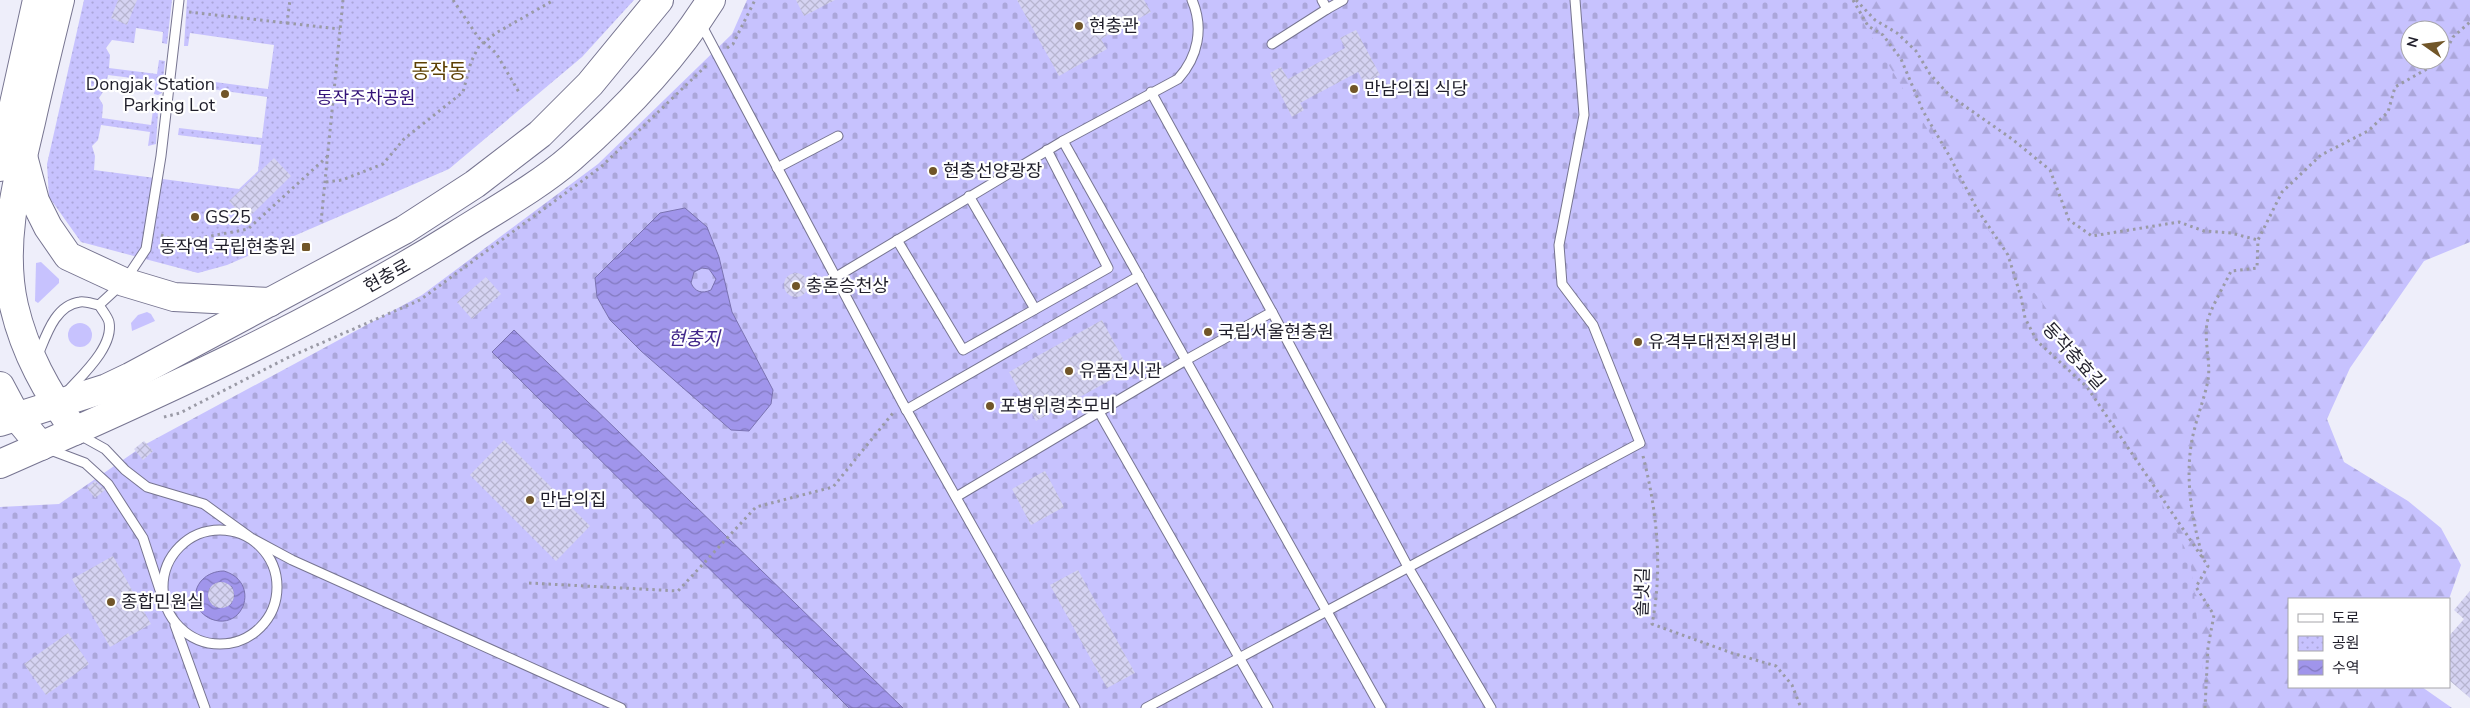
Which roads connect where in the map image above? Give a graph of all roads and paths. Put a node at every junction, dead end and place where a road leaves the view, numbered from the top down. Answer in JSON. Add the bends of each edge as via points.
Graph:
{"nodes":[{"id":1,"x":38,"y":0,"type":"edge"},
{"id":2,"x":60,"y":0,"type":"edge"},
{"id":3,"x":179,"y":0,"type":"edge"},
{"id":4,"x":290,"y":0,"type":"edge"},
{"id":5,"x":344,"y":0,"type":"edge"},
{"id":6,"x":454,"y":0,"type":"edge"},
{"id":7,"x":554,"y":0,"type":"edge"},
{"id":8,"x":659,"y":0,"type":"edge"},
{"id":9,"x":1192,"y":0,"type":"edge"},
{"id":10,"x":1322,"y":0,"type":"edge"},
{"id":11,"x":1343,"y":0,"type":"edge"},
{"id":12,"x":1575,"y":0,"type":"edge"},
{"id":13,"x":1855,"y":0,"type":"edge"},
{"id":14,"x":1327,"y":9,"type":"junction"},
{"id":15,"x":705,"y":10,"type":"edge"},
{"id":16,"x":188,"y":20,"type":"dead end"},
{"id":17,"x":2470,"y":22,"type":"edge"},
{"id":18,"x":287,"y":23,"type":"junction"},
{"id":19,"x":340,"y":29,"type":"junction"},
{"id":20,"x":484,"y":42,"type":"junction"},
{"id":21,"x":1272,"y":44,"type":"dead end"},
{"id":22,"x":1151,"y":92,"type":"junction"},
{"id":23,"x":520,"y":94,"type":"dead end"},
{"id":24,"x":838,"y":136,"type":"dead end"},
{"id":25,"x":1063,"y":141,"type":"junction"},
{"id":26,"x":1047,"y":150,"type":"junction"},
{"id":27,"x":329,"y":155,"type":"junction"},
{"id":28,"x":11,"y":162,"type":"edge"},
{"id":29,"x":778,"y":168,"type":"junction"},
{"id":30,"x":326,"y":182,"type":"junction"},
{"id":31,"x":969,"y":196,"type":"junction"},
{"id":32,"x":321,"y":222,"type":"dead end"},
{"id":33,"x":161,"y":225,"type":"dead end"},
{"id":34,"x":897,"y":240,"type":"junction"},
{"id":35,"x":2258,"y":240,"type":"junction"},
{"id":36,"x":1139,"y":276,"type":"junction"},
{"id":37,"x":836,"y":277,"type":"junction"},
{"id":38,"x":124,"y":282,"type":"junction"},
{"id":39,"x":270,"y":302,"type":"junction"},
{"id":40,"x":99,"y":305,"type":"junction"},
{"id":41,"x":1034,"y":309,"type":"junction"},
{"id":42,"x":1272,"y":312,"type":"junction"},
{"id":43,"x":1186,"y":360,"type":"junction"},
{"id":44,"x":34,"y":365,"type":"junction"},
{"id":45,"x":0,"y":386,"type":"edge"},
{"id":46,"x":56,"y":404,"type":"junction"},
{"id":47,"x":904,"y":406,"type":"junction"},
{"id":48,"x":1099,"y":412,"type":"junction"},
{"id":49,"x":8,"y":419,"type":"edge"},
{"id":50,"x":75,"y":431,"type":"junction"},
{"id":51,"x":1640,"y":443,"type":"junction"},
{"id":52,"x":41,"y":446,"type":"junction"},
{"id":53,"x":0,"y":464,"type":"edge"},
{"id":54,"x":956,"y":497,"type":"junction"},
{"id":55,"x":251,"y":538,"type":"junction"},
{"id":56,"x":2204,"y":562,"type":"junction"},
{"id":57,"x":1408,"y":568,"type":"junction"},
{"id":58,"x":528,"y":583,"type":"dead end"},
{"id":59,"x":167,"y":609,"type":"junction"},
{"id":60,"x":1326,"y":611,"type":"junction"},
{"id":61,"x":1240,"y":657,"type":"junction"},
{"id":62,"x":206,"y":708,"type":"edge"},
{"id":63,"x":621,"y":708,"type":"edge"},
{"id":64,"x":1075,"y":708,"type":"edge"},
{"id":65,"x":1146,"y":708,"type":"edge"},
{"id":66,"x":1268,"y":708,"type":"edge"},
{"id":67,"x":1381,"y":708,"type":"edge"},
{"id":68,"x":1491,"y":708,"type":"edge"},
{"id":69,"x":1801,"y":708,"type":"edge"},
{"id":70,"x":2205,"y":708,"type":"edge"}],
"edges":[{"from":1,"to":28,"type":"main road"},
{"from":2,"to":28,"type":"main road"},
{"from":3,"to":38,"type":"lane","via":[[161,156],[146,249]]},
{"from":4,"to":18,"type":"path"},
{"from":5,"to":19,"type":"path"},
{"from":6,"to":20,"type":"path"},
{"from":7,"to":20,"type":"path"},
{"from":8,"to":39,"type":"main road","name":"현충로","via":[[590,84],[540,134],[475,184],[404,230]]},
{"from":9,"to":22,"type":"lane","via":[[1199,29],[1190,66],[1178,79]]},
{"from":10,"to":14,"type":"lane"},
{"from":11,"to":14,"type":"lane"},
{"from":12,"to":51,"type":"lane","via":[[1584,115],[1559,245],[1562,284],[1593,325]]},
{"from":13,"to":35,"type":"path","via":[[1875,20],[1898,33],[1916,51],[1930,74],[1949,95],[2050,170],[2069,220],[2092,236],[2178,222]]},
{"from":13,"to":56,"type":"path","name":"동작충효길","via":[[1868,26],[1883,35],[1900,59],[1923,111],[1977,209],[2008,256],[2025,318],[2037,341],[2087,387]]},
{"from":14,"to":21,"type":"lane"},
{"from":15,"to":29,"type":"lane"},
{"from":15,"to":50,"type":"main road","name":"현충로","via":[[662,66],[622,109],[576,153],[508,202],[420,257],[317,315]]},
{"from":16,"to":18,"type":"path","via":[[190,12]]},
{"from":17,"to":35,"type":"path","via":[[2453,37],[2441,60],[2394,86],[2388,112],[2368,131],[2321,155],[2282,192]]},
{"from":18,"to":19,"type":"path"},
{"from":19,"to":27,"type":"path"},
{"from":20,"to":23,"type":"path","via":[[496,53]]},
{"from":20,"to":30,"type":"path","via":[[471,62],[463,92],[404,139],[383,164],[342,180]]},
{"from":22,"to":25,"type":"lane"},
{"from":22,"to":42,"type":"lane"},
{"from":24,"to":29,"type":"lane"},
{"from":25,"to":26,"type":"lane"},
{"from":25,"to":36,"type":"lane"},
{"from":26,"to":31,"type":"lane"},
{"from":26,"to":41,"type":"lane","via":[[1108,268]]},
{"from":27,"to":30,"type":"path"},
{"from":27,"to":33,"type":"path","via":[[248,229],[180,242],[160,235]]},
{"from":28,"to":38,"type":"main road","via":[[68,256]]},
{"from":28,"to":44,"type":"main road","via":[[10,269],[14,306]]},
{"from":29,"to":37,"type":"lane"},
{"from":30,"to":32,"type":"path"},
{"from":31,"to":34,"type":"lane"},
{"from":31,"to":41,"type":"lane"},
{"from":34,"to":37,"type":"lane"},
{"from":34,"to":41,"type":"lane","via":[[963,350]]},
{"from":35,"to":56,"type":"path","via":[[2257,268],[2231,271],[2208,321],[2209,375],[2195,428],[2189,482],[2196,536]]},
{"from":36,"to":43,"type":"lane"},
{"from":36,"to":47,"type":"lane"},
{"from":37,"to":47,"type":"lane"},
{"from":38,"to":39,"type":"main road","via":[[174,297]]},
{"from":38,"to":40,"type":"lane"},
{"from":39,"to":46,"type":"main road","name":"현충로","via":[[107,388]]},
{"from":40,"to":44,"type":"lane","via":[[81,301],[69,305],[51,323]]},
{"from":40,"to":46,"type":"lane","via":[[109,322],[107,340],[100,355]]},
{"from":42,"to":43,"type":"lane"},
{"from":42,"to":57,"type":"lane"},
{"from":43,"to":48,"type":"lane"},
{"from":43,"to":60,"type":"lane"},
{"from":44,"to":46,"type":"main road"},
{"from":45,"to":49,"type":"main road"},
{"from":46,"to":49,"type":"main road","name":"현충로"},
{"from":46,"to":50,"type":"main road"},
{"from":47,"to":54,"type":"lane"},
{"from":47,"to":58,"type":"path","via":[[833,487],[756,507],[678,591]]},
{"from":48,"to":54,"type":"lane"},
{"from":48,"to":61,"type":"lane"},
{"from":49,"to":52,"type":"main road"},
{"from":50,"to":52,"type":"main road","name":"현충로"},
{"from":50,"to":55,"type":"lane","via":[[105,449],[147,487],[204,504]]},
{"from":51,"to":57,"type":"lane"},
{"from":51,"to":69,"type":"path","name":"솔냇길","via":[[1653,494],[1656,526],[1658,594],[1652,624],[1776,666],[1792,685]]},
{"from":52,"to":53,"type":"main road","name":"현충로"},
{"from":52,"to":59,"type":"lane","via":[[85,463],[108,484],[143,538]]},
{"from":54,"to":64,"type":"lane"},
{"from":55,"to":59,"type":"lane","via":[[234,531],[216,530],[199,534],[183,543],[171,557],[164,573]]},
{"from":55,"to":59,"type":"lane","via":[[266,551],[278,588],[274,608],[265,625],[250,638],[231,644],[211,645],[192,638],[177,626]]},
{"from":55,"to":63,"type":"lane","via":[[292,560]]},
{"from":56,"to":70,"type":"path","via":[[2208,566],[2196,587],[2214,616],[2208,647]]},
{"from":57,"to":60,"type":"lane"},
{"from":57,"to":68,"type":"lane"},
{"from":59,"to":62,"type":"lane"},
{"from":60,"to":61,"type":"lane"},
{"from":60,"to":67,"type":"lane"},
{"from":61,"to":65,"type":"lane"},
{"from":61,"to":66,"type":"lane"}]}
